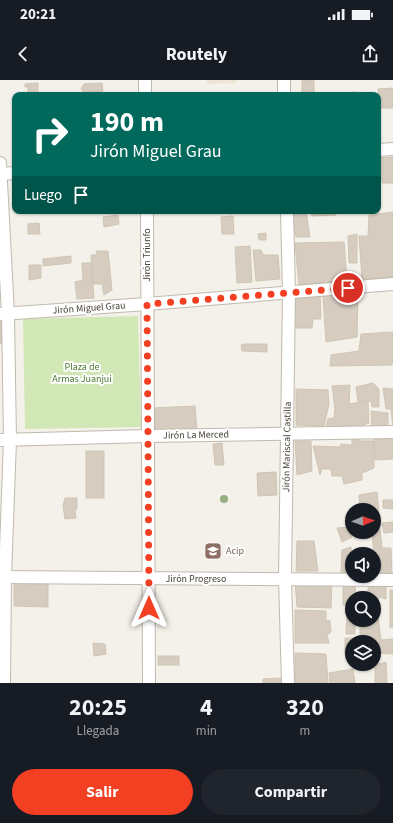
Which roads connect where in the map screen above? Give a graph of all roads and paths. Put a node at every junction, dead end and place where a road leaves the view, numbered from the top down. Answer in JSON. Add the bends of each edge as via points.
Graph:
{"nodes":[{"id":1,"x":145,"y":80,"type":"edge"},
{"id":2,"x":284,"y":80,"type":"edge"},
{"id":3,"x":145,"y":92,"type":"edge"},
{"id":4,"x":284,"y":92,"type":"edge"},
{"id":5,"x":393,"y":149,"type":"edge"},
{"id":6,"x":381,"y":150,"type":"edge"},
{"id":7,"x":0,"y":163,"type":"edge"},
{"id":8,"x":12,"y":172,"type":"edge"},
{"id":9,"x":0,"y":174,"type":"edge"},
{"id":10,"x":147,"y":214,"type":"edge"},
{"id":11,"x":287,"y":214,"type":"edge"},
{"id":12,"x":393,"y":284,"type":"edge"},
{"id":13,"x":289,"y":292,"type":"junction"},
{"id":14,"x":147,"y":304,"type":"junction"},
{"id":15,"x":4,"y":314,"type":"edge"},
{"id":16,"x":393,"y":432,"type":"edge"},
{"id":17,"x":287,"y":434,"type":"junction"},
{"id":18,"x":148,"y":436,"type":"junction"},
{"id":19,"x":5,"y":440,"type":"edge"},
{"id":20,"x":2,"y":577,"type":"edge"},
{"id":21,"x":149,"y":578,"type":"junction"},
{"id":22,"x":285,"y":579,"type":"junction"},
{"id":23,"x":393,"y":580,"type":"edge"},
{"id":24,"x":4,"y":683,"type":"edge"},
{"id":25,"x":149,"y":683,"type":"edge"},
{"id":26,"x":288,"y":683,"type":"edge"}],
"edges":[{"from":1,"to":3,"type":"street"},
{"from":2,"to":4,"type":"street"},
{"from":5,"to":6,"type":"street"},
{"from":7,"to":9,"type":"street"},
{"from":8,"to":9,"type":"street"},
{"from":9,"to":15,"type":"street"},
{"from":10,"to":14,"type":"street","name":"Jirón Triunfo"},
{"from":11,"to":13,"type":"street","name":"Jirón Mariscal Castilla"},
{"from":12,"to":13,"type":"street","name":"Jirón Miguel Grau"},
{"from":13,"to":14,"type":"street","name":"Jirón Miguel Grau"},
{"from":13,"to":17,"type":"street","name":"Jirón Mariscal Castilla"},
{"from":14,"to":15,"type":"street","name":"Jirón Miguel Grau"},
{"from":14,"to":18,"type":"street","name":"Jirón Triunfo"},
{"from":15,"to":19,"type":"street"},
{"from":16,"to":17,"type":"street","name":"Jirón La Merced"},
{"from":17,"to":18,"type":"street","name":"Jirón La Merced"},
{"from":17,"to":22,"type":"street","name":"Jirón Mariscal Castilla"},
{"from":18,"to":19,"type":"street","name":"Jirón La Merced"},
{"from":18,"to":21,"type":"street","name":"Jirón Triunfo"},
{"from":19,"to":20,"type":"street"},
{"from":20,"to":21,"type":"street","name":"Jirón Progreso"},
{"from":20,"to":24,"type":"street"},
{"from":21,"to":22,"type":"street","name":"Jirón Progreso"},
{"from":21,"to":25,"type":"street","name":"Jirón Triunfo"},
{"from":22,"to":23,"type":"street","name":"Jirón Progreso"},
{"from":22,"to":26,"type":"street","name":"Jirón Mariscal Castilla"}]}
